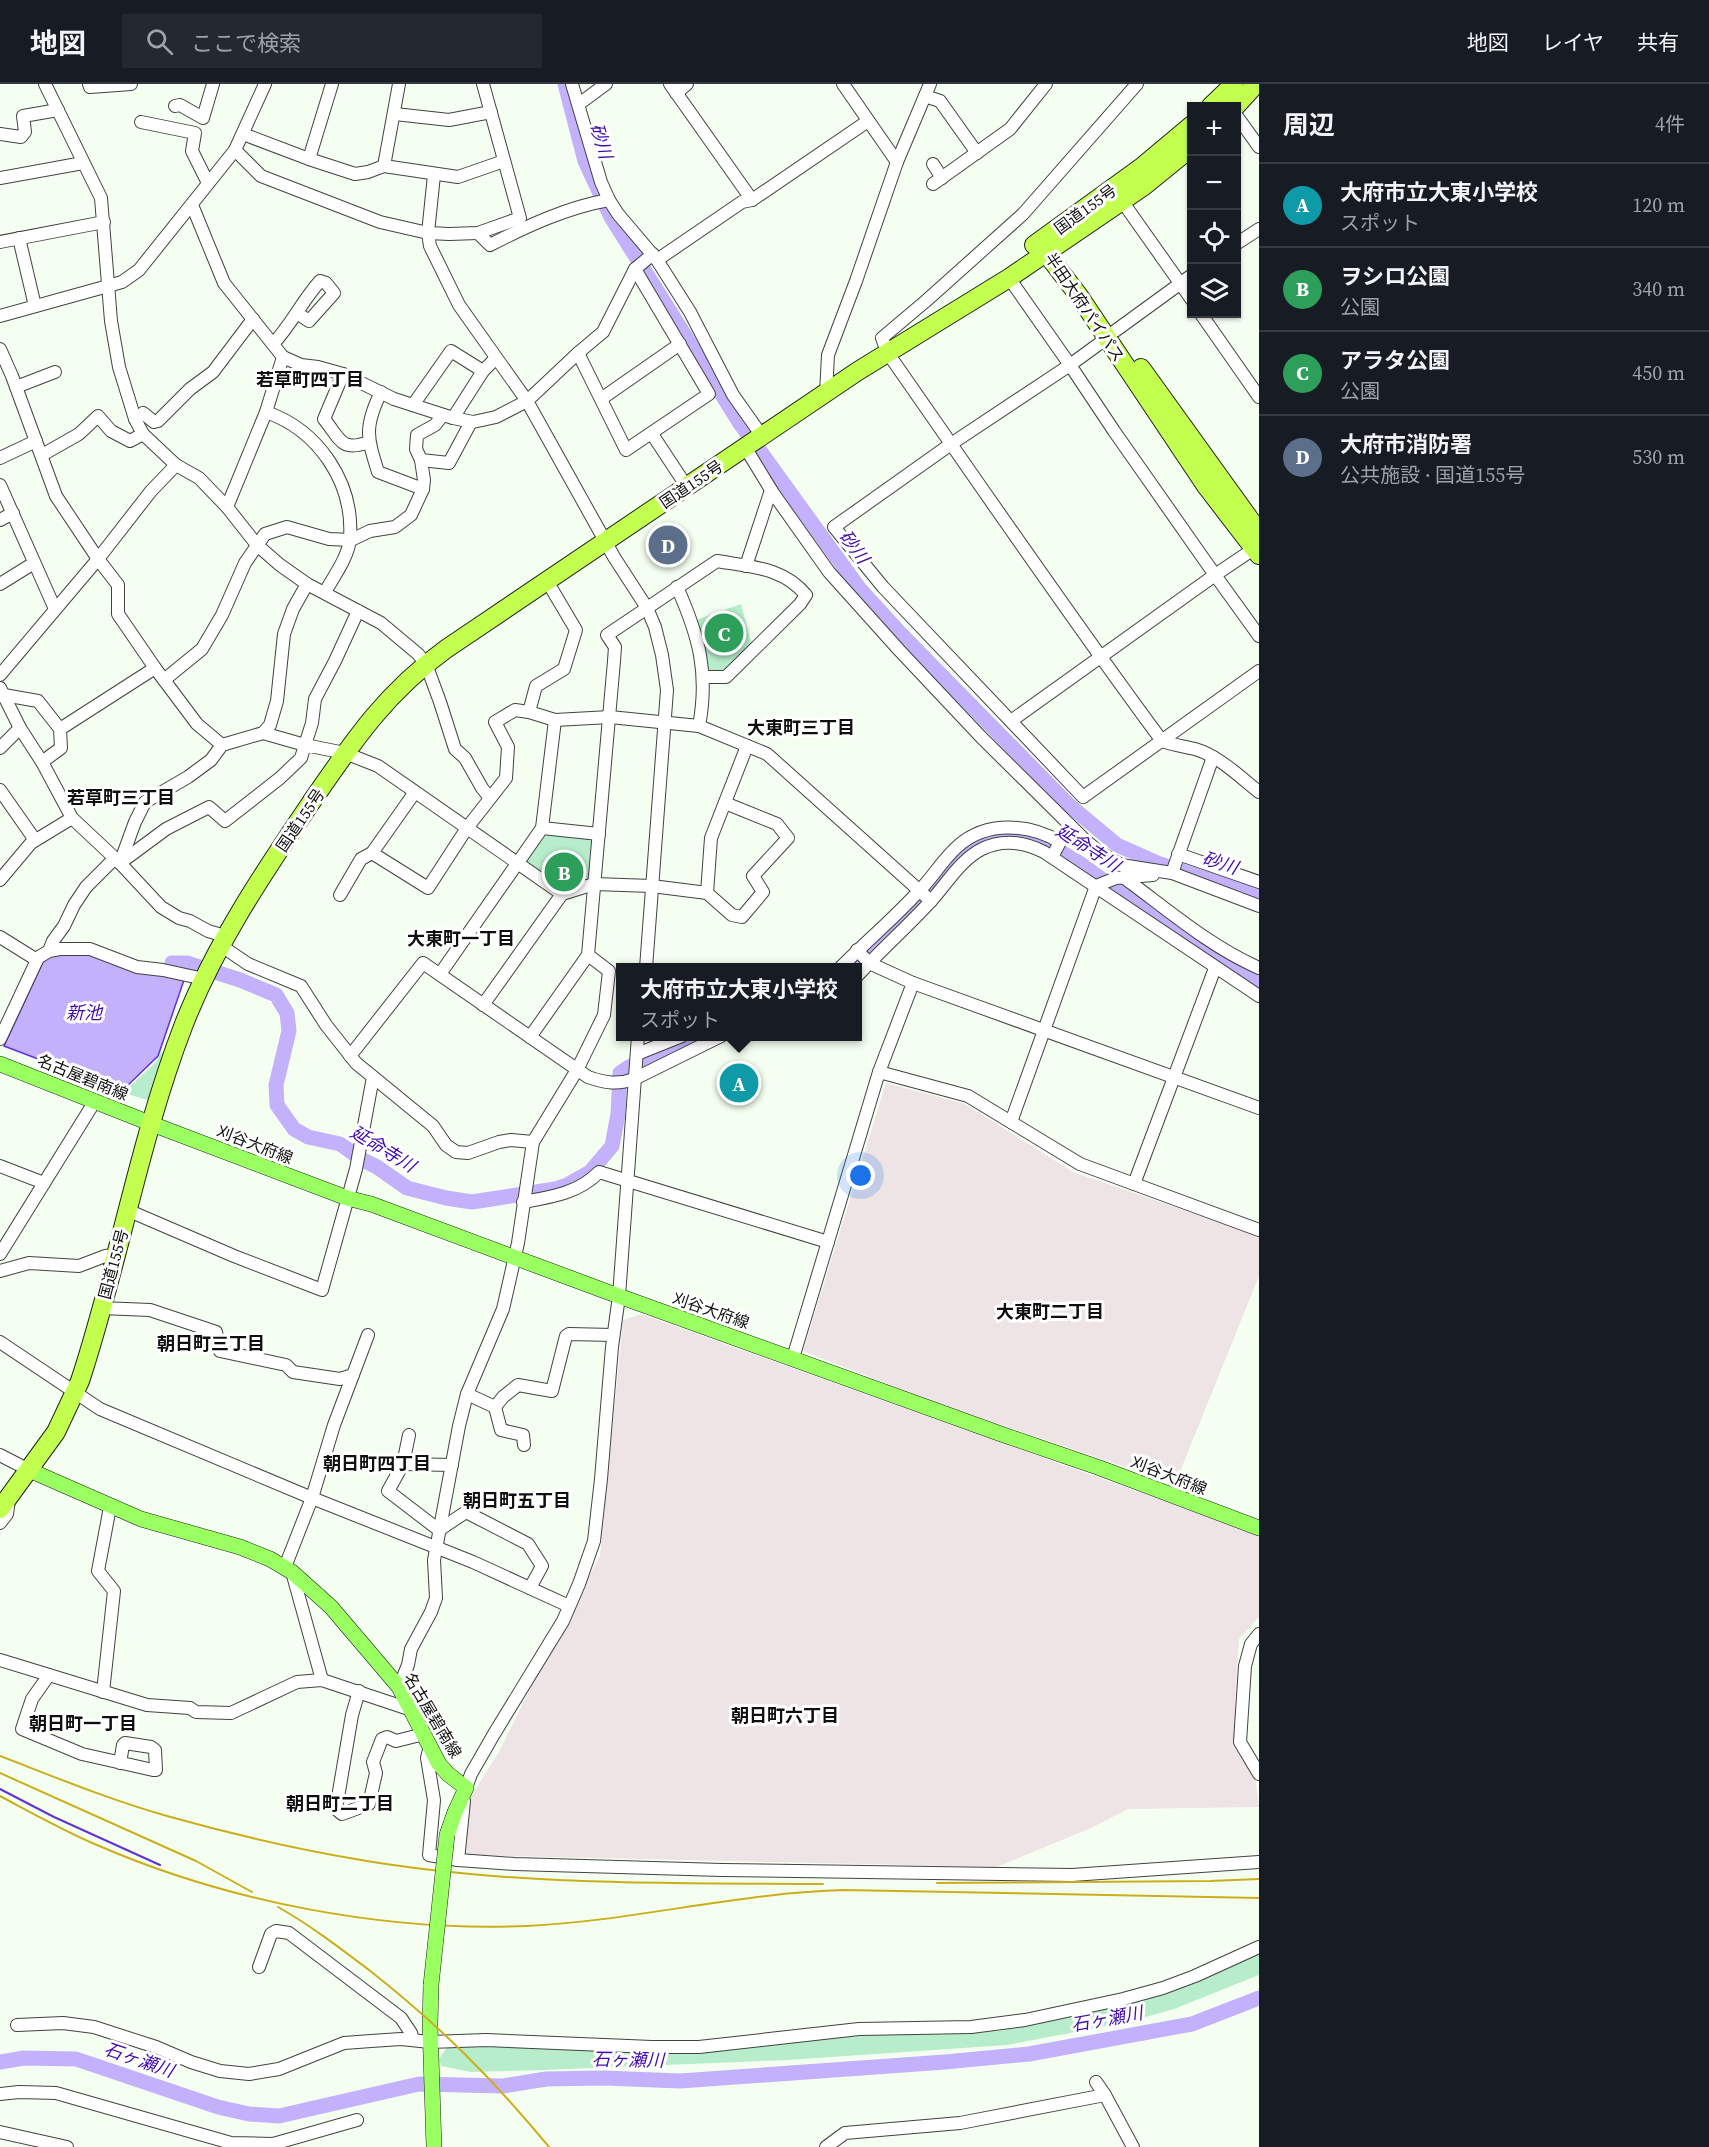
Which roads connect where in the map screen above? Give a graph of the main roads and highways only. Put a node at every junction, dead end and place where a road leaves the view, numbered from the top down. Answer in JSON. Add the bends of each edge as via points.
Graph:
{"nodes":[{"id":1,"x":1256,"y":84,"type":"edge"},
{"id":2,"x":1225,"y":97,"type":"edge"},
{"id":3,"x":1187,"y":128,"type":"edge"},
{"id":4,"x":1187,"y":150,"type":"edge"},
{"id":5,"x":1048,"y":246,"type":"junction"},
{"id":6,"x":887,"y":352,"type":"junction"},
{"id":7,"x":1258,"y":545,"type":"edge"},
{"id":8,"x":0,"y":1064,"type":"edge"},
{"id":9,"x":152,"y":1124,"type":"junction"},
{"id":10,"x":29,"y":1470,"type":"junction"},
{"id":11,"x":3,"y":1502,"type":"edge"},
{"id":12,"x":1259,"y":1528,"type":"edge"},
{"id":13,"x":434,"y":2147,"type":"edge"}],
"edges":[{"from":1,"to":2,"type":"highway"},
{"from":3,"to":5,"type":"highway","name":"国道155号"},
{"from":4,"to":5,"type":"highway","name":"国道155号","via":[[1122,201]]},
{"from":5,"to":6,"type":"highway","name":"国道155号","via":[[906,335]]},
{"from":5,"to":6,"type":"highway","name":"国道155号","via":[[1009,278]]},
{"from":5,"to":7,"type":"highway","name":"半田大府パイパス","via":[[1111,335],[1206,486]]},
{"from":6,"to":9,"type":"highway","name":"国道155号","via":[[426,664],[377,710],[291,832],[222,941],[174,1051]]},
{"from":8,"to":9,"type":"main road","name":"名古屋碧南線"},
{"from":9,"to":10,"type":"highway","name":"国道155号","via":[[75,1393],[61,1425]]},
{"from":9,"to":12,"type":"main road","name":"刈谷大府線"},
{"from":10,"to":11,"type":"highway","name":"国道155号"},
{"from":10,"to":13,"type":"main road","name":"名古屋碧南線","bridge":true,"via":[[141,1520],[240,1547],[288,1570],[331,1606],[399,1688],[439,1764],[466,1788],[447,1835],[431,1985]]}]}
